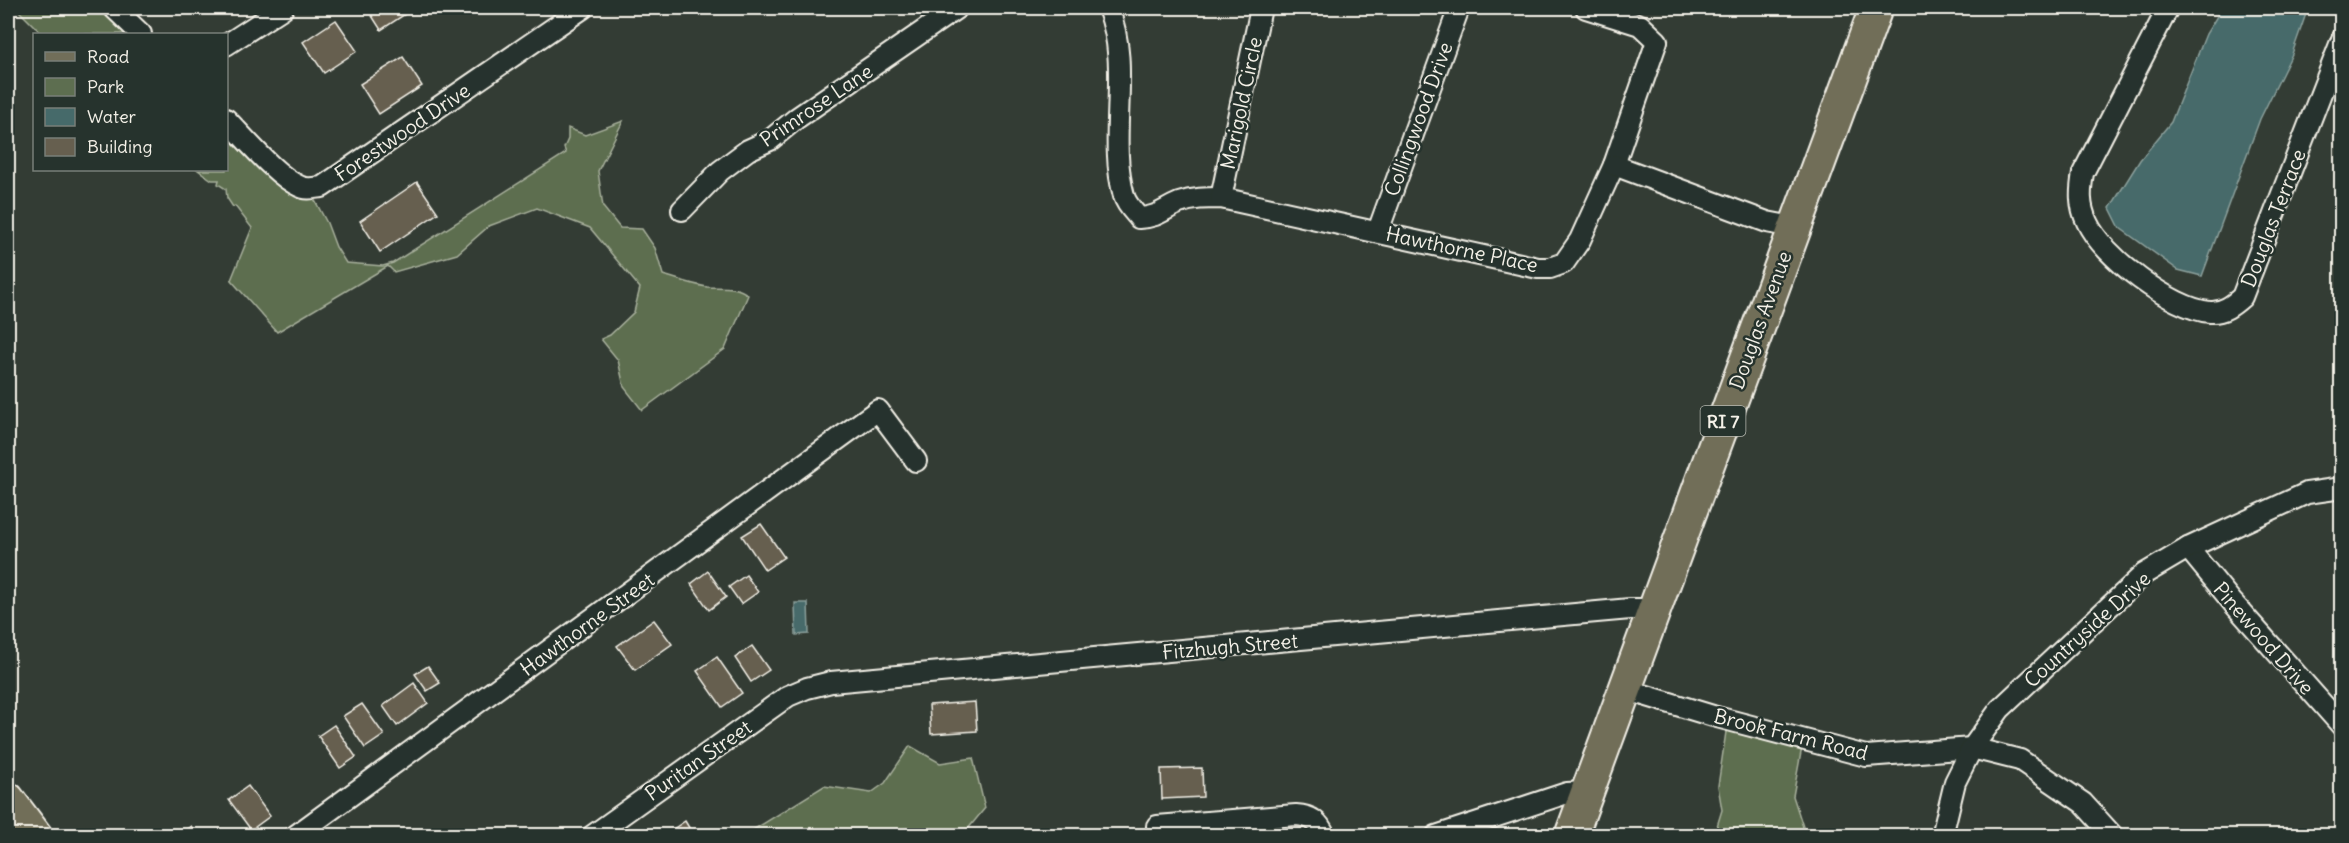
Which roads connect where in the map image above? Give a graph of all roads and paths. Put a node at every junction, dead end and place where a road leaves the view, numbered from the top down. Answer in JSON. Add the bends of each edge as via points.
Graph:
{"nodes":[{"id":1,"x":114,"y":8,"type":"edge"},
{"id":2,"x":283,"y":8,"type":"edge"},
{"id":3,"x":583,"y":8,"type":"edge"},
{"id":4,"x":957,"y":8,"type":"edge"},
{"id":5,"x":1108,"y":8,"type":"edge"},
{"id":6,"x":1261,"y":8,"type":"edge"},
{"id":7,"x":1459,"y":8,"type":"edge"},
{"id":8,"x":1586,"y":8,"type":"edge"},
{"id":9,"x":1876,"y":8,"type":"edge"},
{"id":10,"x":2168,"y":8,"type":"edge"},
{"id":11,"x":140,"y":33,"type":"edge"},
{"id":12,"x":2342,"y":39,"type":"edge"},
{"id":13,"x":228,"y":44,"type":"edge"},
{"id":14,"x":228,"y":121,"type":"edge"},
{"id":15,"x":1614,"y":165,"type":"junction"},
{"id":16,"x":1221,"y":198,"type":"junction"},
{"id":17,"x":682,"y":210,"type":"dead end"},
{"id":18,"x":1793,"y":228,"type":"junction"},
{"id":19,"x":1378,"y":231,"type":"junction"},
{"id":20,"x":916,"y":461,"type":"dead end"},
{"id":21,"x":2342,"y":488,"type":"edge"},
{"id":22,"x":2188,"y":548,"type":"junction"},
{"id":23,"x":1654,"y":609,"type":"junction"},
{"id":24,"x":807,"y":688,"type":"joint"},
{"id":25,"x":1624,"y":689,"type":"junction"},
{"id":26,"x":2342,"y":726,"type":"edge"},
{"id":27,"x":1972,"y":748,"type":"junction"},
{"id":28,"x":1585,"y":792,"type":"junction"},
{"id":29,"x":8,"y":799,"type":"edge"},
{"id":30,"x":1157,"y":826,"type":"dead end"},
{"id":31,"x":36,"y":836,"type":"edge"},
{"id":32,"x":296,"y":836,"type":"edge"},
{"id":33,"x":592,"y":836,"type":"edge"},
{"id":34,"x":1325,"y":836,"type":"edge"},
{"id":35,"x":1436,"y":836,"type":"edge"},
{"id":36,"x":1571,"y":836,"type":"edge"},
{"id":37,"x":1942,"y":836,"type":"edge"},
{"id":38,"x":2113,"y":836,"type":"edge"}],
"edges":[{"from":1,"to":11,"type":"street"},
{"from":2,"to":13,"type":"street"},
{"from":3,"to":14,"type":"street","name":"Forestwood Drive","via":[[322,187],[299,187]]},
{"from":4,"to":17,"type":"street","name":"Primrose Lane","via":[[770,140],[748,150],[720,171]]},
{"from":5,"to":16,"type":"street","name":"Hawthorne Place","via":[[1116,34],[1124,198],[1139,218],[1153,218],[1197,198]]},
{"from":6,"to":16,"type":"street","name":"Marigold Circle"},
{"from":7,"to":19,"type":"street","name":"Collingwood Drive"},
{"from":8,"to":15,"type":"street","via":[[1640,25],[1657,41]]},
{"from":9,"to":18,"type":"main road","name":"Douglas Avenue","number":"RI 7"},
{"from":10,"to":12,"type":"street","name":"Douglas Terrace","via":[[2083,173],[2079,195],[2088,225],[2118,262],[2173,300],[2211,312],[2229,308],[2242,297]]},
{"from":15,"to":18,"type":"street"},
{"from":15,"to":19,"type":"street","name":"Hawthorne Place","via":[[1580,240],[1563,263],[1550,268]]},
{"from":16,"to":19,"type":"street","name":"Hawthorne Place"},
{"from":18,"to":23,"type":"main road","name":"Douglas Avenue","number":"RI 7"},
{"from":20,"to":32,"type":"street","name":"Hawthorne Street","via":[[878,410]]},
{"from":21,"to":22,"type":"street","name":"Countryside Drive","via":[[2307,493]]},
{"from":22,"to":26,"type":"street","name":"Pinewood Drive"},
{"from":22,"to":27,"type":"street","name":"Countryside Drive","via":[[2144,574],[2000,709]]},
{"from":23,"to":24,"type":"street","name":"Fitzhugh Street","via":[[1021,664],[831,682]]},
{"from":23,"to":25,"type":"main road","name":"Douglas Avenue","number":"RI 7"},
{"from":24,"to":33,"type":"street","name":"Puritan Street","via":[[788,696]]},
{"from":25,"to":27,"type":"street","name":"Brook Farm Road","via":[[1866,756]]},
{"from":25,"to":28,"type":"main road","name":"Douglas Avenue","number":"RI 7"},
{"from":27,"to":37,"type":"street","name":"Countryside Drive","via":[[1955,782]]},
{"from":27,"to":38,"type":"street","name":"Brook Farm Road","via":[[2020,760],[2083,802]]},
{"from":28,"to":35,"type":"street","via":[[1567,793]]},
{"from":28,"to":36,"type":"main road","name":"Douglas Avenue","number":"RI 7"},
{"from":29,"to":31,"type":"main road"},
{"from":30,"to":34,"type":"street","via":[[1296,814],[1309,816],[1321,826]]}]}
